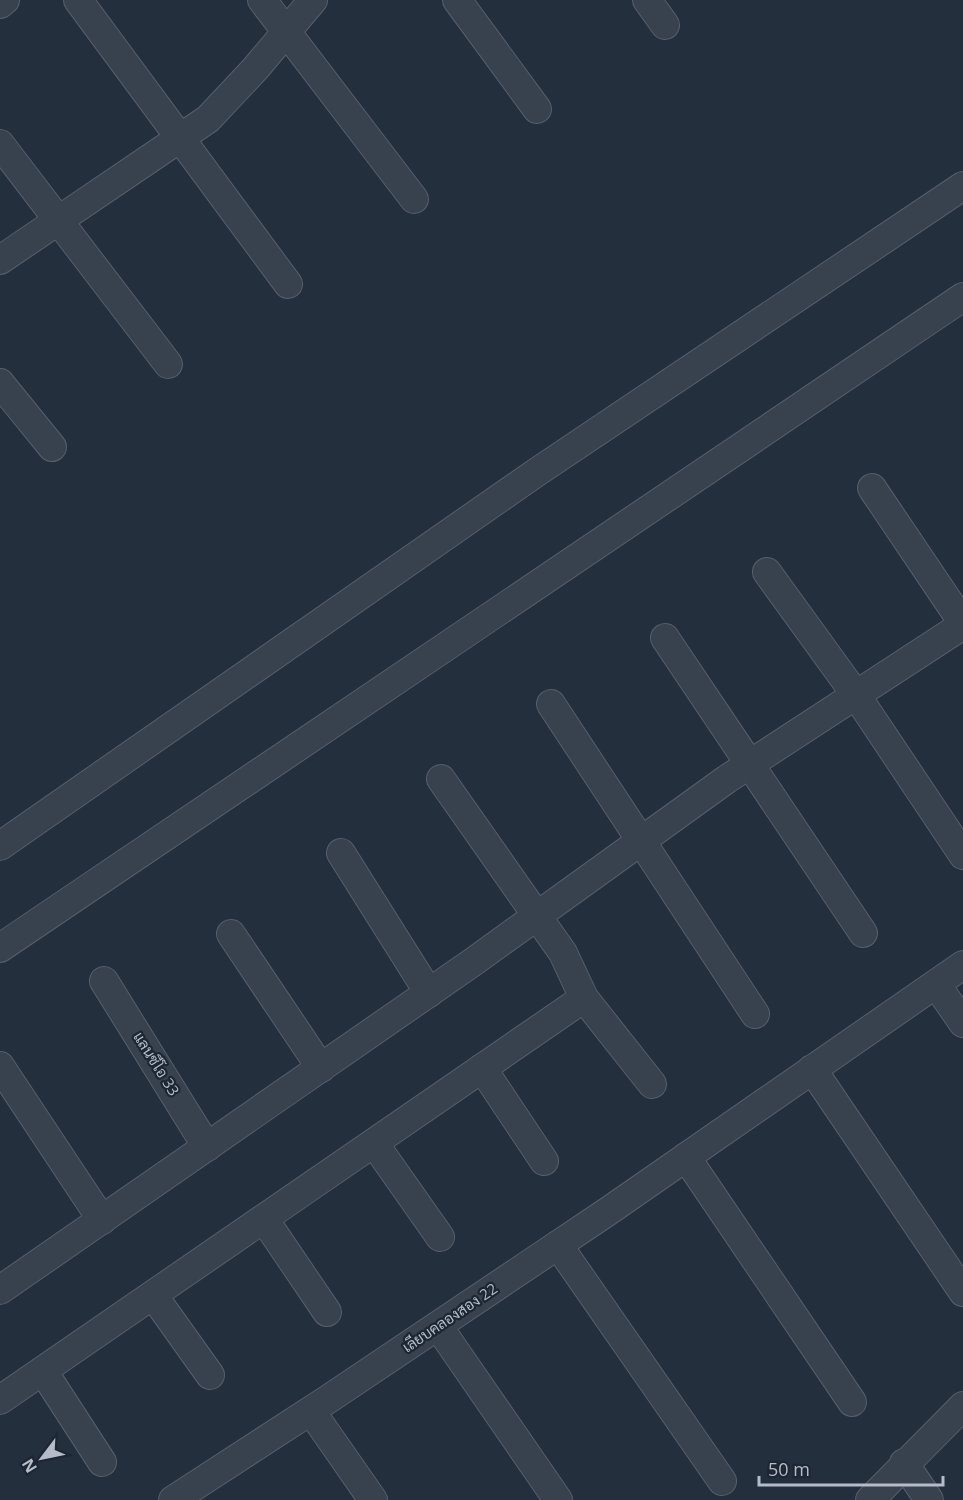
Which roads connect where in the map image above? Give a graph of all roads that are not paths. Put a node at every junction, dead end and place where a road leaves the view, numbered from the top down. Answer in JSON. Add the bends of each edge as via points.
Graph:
{"nodes":[{"id":1,"x":5,"y":0,"type":"edge"},
{"id":2,"x":78,"y":0,"type":"edge"},
{"id":3,"x":262,"y":0,"type":"edge"},
{"id":4,"x":313,"y":0,"type":"edge"},
{"id":5,"x":457,"y":0,"type":"edge"},
{"id":6,"x":647,"y":0,"type":"edge"},
{"id":7,"x":0,"y":4,"type":"edge"},
{"id":8,"x":665,"y":25,"type":"dead end"},
{"id":9,"x":287,"y":31,"type":"junction"},
{"id":10,"x":537,"y":109,"type":"dead end"},
{"id":11,"x":180,"y":137,"type":"junction"},
{"id":12,"x":0,"y":144,"type":"edge"},
{"id":13,"x":963,"y":186,"type":"edge"},
{"id":14,"x":414,"y":199,"type":"dead end"},
{"id":15,"x":58,"y":219,"type":"junction"},
{"id":16,"x":0,"y":260,"type":"edge"},
{"id":17,"x":288,"y":284,"type":"dead end"},
{"id":18,"x":963,"y":297,"type":"edge"},
{"id":19,"x":168,"y":364,"type":"dead end"},
{"id":20,"x":0,"y":383,"type":"edge"},
{"id":21,"x":52,"y":447,"type":"dead end"},
{"id":22,"x":872,"y":488,"type":"dead end"},
{"id":23,"x":767,"y":572,"type":"dead end"},
{"id":24,"x":963,"y":624,"type":"edge"},
{"id":25,"x":665,"y":638,"type":"dead end"},
{"id":26,"x":856,"y":695,"type":"junction"},
{"id":27,"x":551,"y":704,"type":"dead end"},
{"id":28,"x":748,"y":765,"type":"junction"},
{"id":29,"x":441,"y":779,"type":"dead end"},
{"id":30,"x":641,"y":841,"type":"junction"},
{"id":31,"x":0,"y":846,"type":"edge"},
{"id":32,"x":341,"y":853,"type":"dead end"},
{"id":33,"x":963,"y":855,"type":"edge"},
{"id":34,"x":537,"y":916,"type":"junction"},
{"id":35,"x":863,"y":933,"type":"dead end"},
{"id":36,"x":231,"y":934,"type":"dead end"},
{"id":37,"x":0,"y":948,"type":"edge"},
{"id":38,"x":963,"y":965,"type":"edge"},
{"id":39,"x":104,"y":981,"type":"dead end"},
{"id":40,"x":936,"y":984,"type":"junction"},
{"id":41,"x":429,"y":993,"type":"junction"},
{"id":42,"x":584,"y":998,"type":"junction"},
{"id":43,"x":755,"y":1014,"type":"dead end"},
{"id":44,"x":963,"y":1023,"type":"edge"},
{"id":45,"x":0,"y":1066,"type":"edge"},
{"id":46,"x":321,"y":1068,"type":"junction"},
{"id":47,"x":482,"y":1068,"type":"junction"},
{"id":48,"x":812,"y":1069,"type":"junction"},
{"id":49,"x":652,"y":1084,"type":"dead end"},
{"id":50,"x":374,"y":1143,"type":"junction"},
{"id":51,"x":207,"y":1147,"type":"junction"},
{"id":52,"x":686,"y":1157,"type":"junction"},
{"id":53,"x":544,"y":1161,"type":"dead end"},
{"id":54,"x":264,"y":1219,"type":"junction"},
{"id":55,"x":102,"y":1220,"type":"junction"},
{"id":56,"x":440,"y":1237,"type":"dead end"},
{"id":57,"x":558,"y":1245,"type":"junction"},
{"id":58,"x":0,"y":1290,"type":"edge"},
{"id":59,"x":963,"y":1292,"type":"edge"},
{"id":60,"x":153,"y":1295,"type":"junction"},
{"id":61,"x":327,"y":1312,"type":"dead end"},
{"id":62,"x":438,"y":1326,"type":"junction"},
{"id":63,"x":43,"y":1371,"type":"junction"},
{"id":64,"x":210,"y":1375,"type":"dead end"},
{"id":65,"x":0,"y":1400,"type":"edge"},
{"id":66,"x":852,"y":1402,"type":"dead end"},
{"id":67,"x":963,"y":1406,"type":"edge"},
{"id":68,"x":311,"y":1411,"type":"junction"},
{"id":69,"x":102,"y":1462,"type":"dead end"},
{"id":70,"x":904,"y":1463,"type":"junction"},
{"id":71,"x":722,"y":1481,"type":"dead end"},
{"id":72,"x":180,"y":1498,"type":"edge"},
{"id":73,"x":373,"y":1500,"type":"edge"},
{"id":74,"x":558,"y":1500,"type":"edge"},
{"id":75,"x":870,"y":1500,"type":"edge"},
{"id":76,"x":929,"y":1500,"type":"edge"}],
"edges":[{"from":1,"to":7,"type":"street"},
{"from":2,"to":11,"type":"street"},
{"from":3,"to":9,"type":"street"},
{"from":4,"to":9,"type":"street"},
{"from":5,"to":10,"type":"street"},
{"from":6,"to":8,"type":"street"},
{"from":9,"to":11,"type":"street","via":[[208,118]]},
{"from":9,"to":14,"type":"street"},
{"from":11,"to":15,"type":"street"},
{"from":11,"to":17,"type":"street"},
{"from":12,"to":15,"type":"street"},
{"from":13,"to":31,"type":"street","via":[[537,472]]},
{"from":15,"to":16,"type":"street"},
{"from":15,"to":19,"type":"street"},
{"from":18,"to":37,"type":"street"},
{"from":20,"to":21,"type":"street"},
{"from":22,"to":24,"type":"street"},
{"from":23,"to":26,"type":"street"},
{"from":24,"to":26,"type":"street"},
{"from":25,"to":28,"type":"street"},
{"from":26,"to":28,"type":"street"},
{"from":26,"to":33,"type":"street"},
{"from":27,"to":30,"type":"street"},
{"from":28,"to":30,"type":"street"},
{"from":28,"to":35,"type":"street"},
{"from":29,"to":34,"type":"street"},
{"from":30,"to":34,"type":"street"},
{"from":30,"to":43,"type":"street"},
{"from":32,"to":41,"type":"street"},
{"from":34,"to":41,"type":"street"},
{"from":34,"to":42,"type":"street","via":[[563,953]]},
{"from":36,"to":46,"type":"street"},
{"from":38,"to":40,"type":"street","name":"เลียบคลองสอง 22"},
{"from":39,"to":51,"type":"street","name":"แลนซีโอ 33"},
{"from":40,"to":44,"type":"street"},
{"from":40,"to":48,"type":"street","name":"เลียบคลองสอง 22"},
{"from":41,"to":46,"type":"street"},
{"from":42,"to":47,"type":"street"},
{"from":42,"to":49,"type":"street"},
{"from":45,"to":55,"type":"street"},
{"from":46,"to":51,"type":"street"},
{"from":47,"to":50,"type":"street"},
{"from":47,"to":53,"type":"street"},
{"from":48,"to":52,"type":"street","name":"เลียบคลองสอง 22"},
{"from":48,"to":59,"type":"street"},
{"from":50,"to":54,"type":"street"},
{"from":50,"to":56,"type":"street"},
{"from":51,"to":55,"type":"street"},
{"from":52,"to":57,"type":"street","name":"เลียบคลองสอง 22"},
{"from":52,"to":66,"type":"street"},
{"from":54,"to":60,"type":"street"},
{"from":54,"to":61,"type":"street"},
{"from":55,"to":58,"type":"street"},
{"from":57,"to":62,"type":"street","name":"เลียบคลองสอง 22"},
{"from":57,"to":71,"type":"street"},
{"from":60,"to":63,"type":"street"},
{"from":60,"to":64,"type":"street"},
{"from":62,"to":68,"type":"street","name":"เลียบคลองสอง 22"},
{"from":62,"to":74,"type":"street"},
{"from":63,"to":65,"type":"street"},
{"from":63,"to":69,"type":"street"},
{"from":67,"to":70,"type":"street"},
{"from":68,"to":72,"type":"street","name":"เลียบคลองสอง 22"},
{"from":68,"to":73,"type":"street"},
{"from":70,"to":75,"type":"street"},
{"from":70,"to":76,"type":"street"}]}
